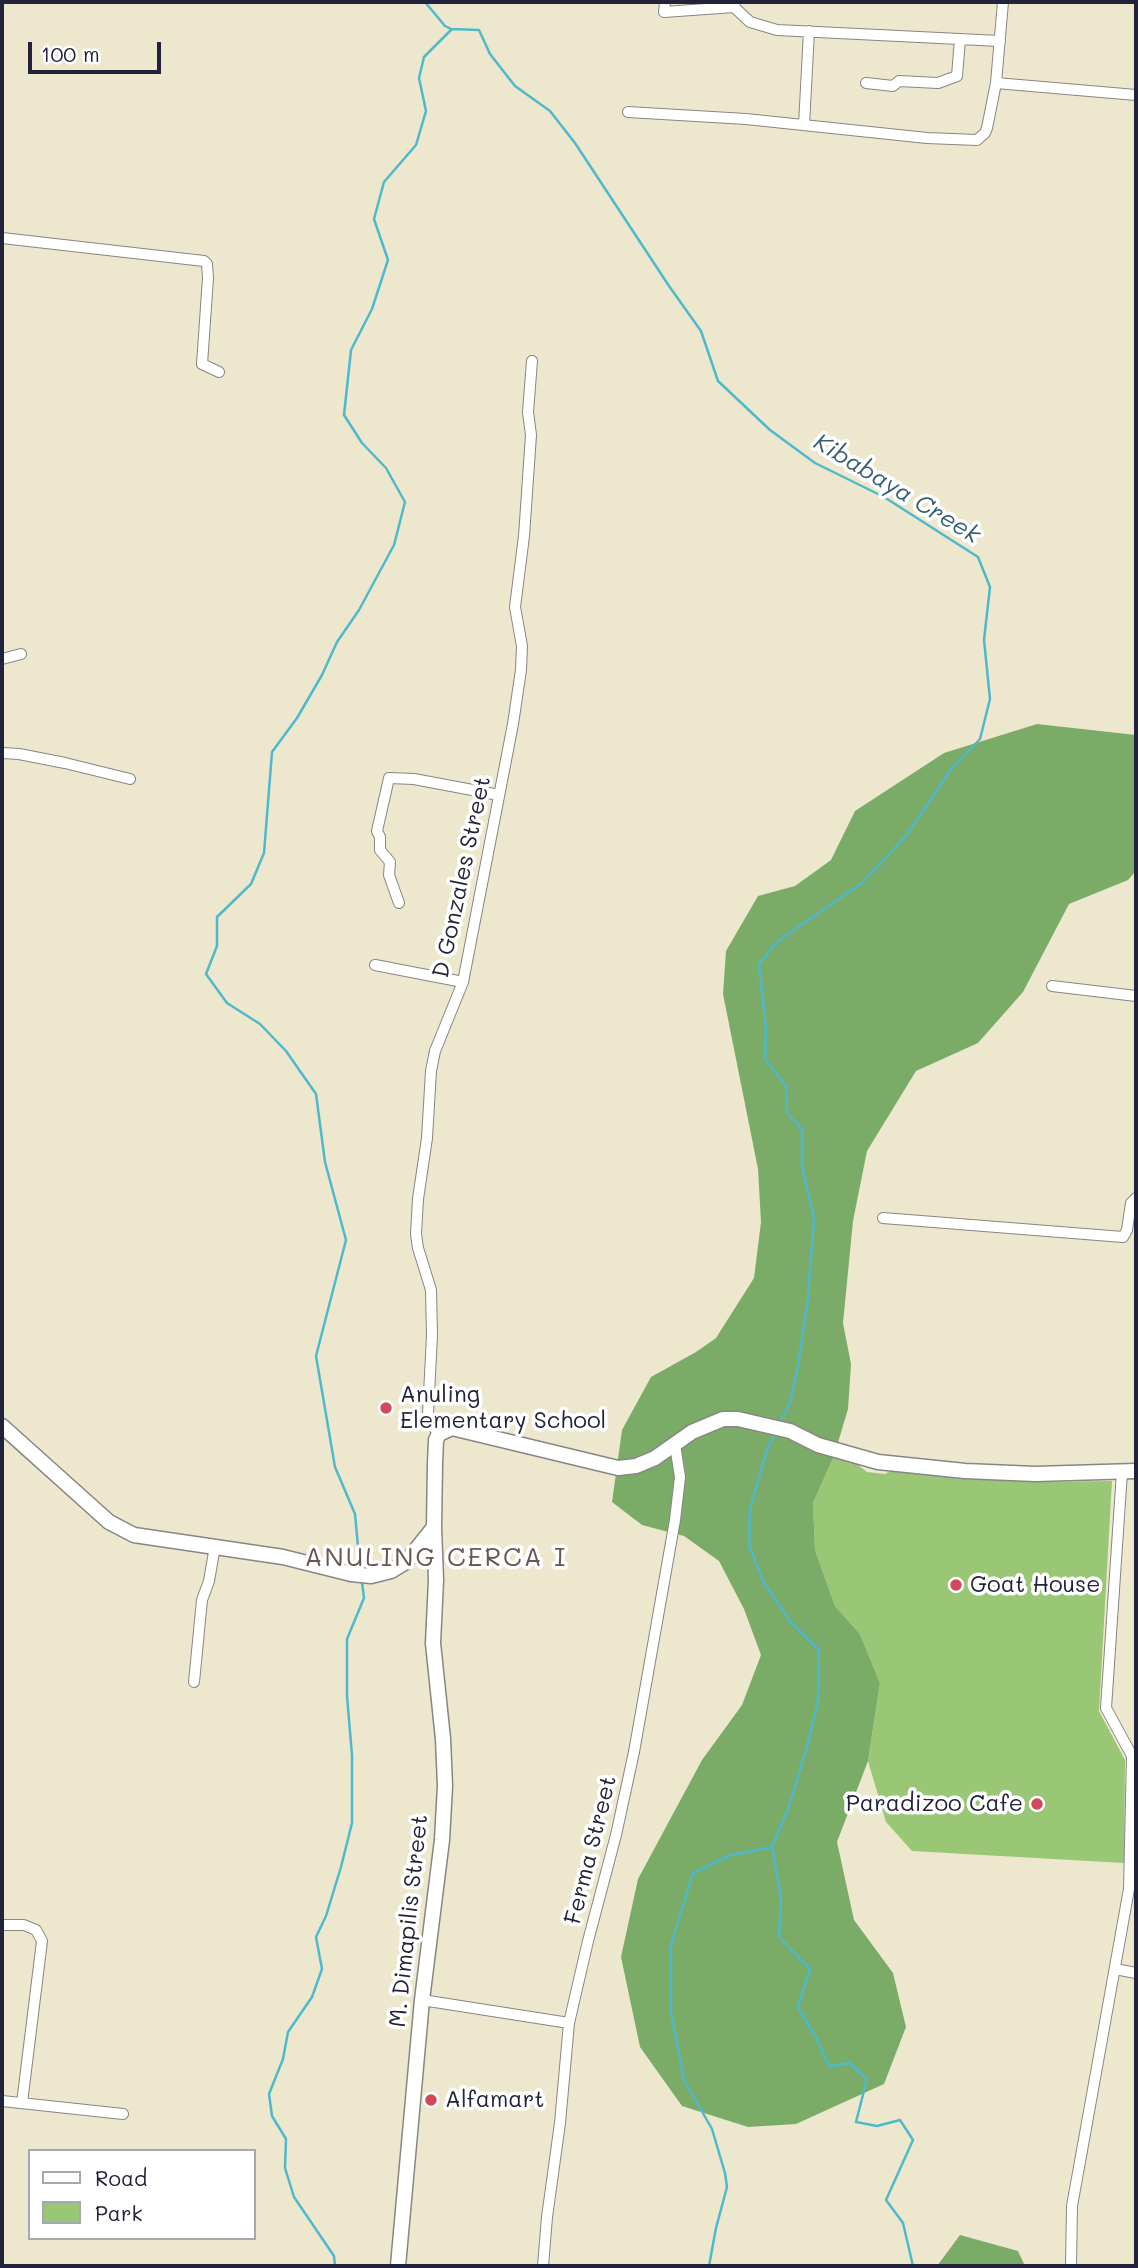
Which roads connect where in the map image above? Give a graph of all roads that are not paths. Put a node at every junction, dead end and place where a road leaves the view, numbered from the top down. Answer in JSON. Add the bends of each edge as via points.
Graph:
{"nodes":[{"id":1,"x":664,"y":2,"type":"edge"},
{"id":2,"x":1003,"y":2,"type":"edge"},
{"id":3,"x":735,"y":4,"type":"edge"},
{"id":4,"x":809,"y":31,"type":"junction"},
{"id":5,"x":960,"y":39,"type":"junction"},
{"id":6,"x":1000,"y":41,"type":"junction"},
{"id":7,"x":866,"y":83,"type":"dead end"},
{"id":8,"x":996,"y":83,"type":"junction"},
{"id":9,"x":1136,"y":95,"type":"edge"},
{"id":10,"x":628,"y":112,"type":"dead end"},
{"id":11,"x":804,"y":125,"type":"junction"},
{"id":12,"x":2,"y":238,"type":"edge"},
{"id":13,"x":532,"y":361,"type":"dead end"},
{"id":14,"x":219,"y":372,"type":"dead end"},
{"id":15,"x":21,"y":654,"type":"dead end"},
{"id":16,"x":2,"y":659,"type":"edge"},
{"id":17,"x":2,"y":753,"type":"edge"},
{"id":18,"x":130,"y":779,"type":"dead end"},
{"id":19,"x":499,"y":794,"type":"junction"},
{"id":20,"x":399,"y":903,"type":"dead end"},
{"id":21,"x":375,"y":965,"type":"dead end"},
{"id":22,"x":463,"y":982,"type":"junction"},
{"id":23,"x":1052,"y":986,"type":"dead end"},
{"id":24,"x":1136,"y":996,"type":"edge"},
{"id":25,"x":1136,"y":1198,"type":"edge"},
{"id":26,"x":883,"y":1218,"type":"dead end"},
{"id":27,"x":2,"y":1426,"type":"edge"},
{"id":28,"x":439,"y":1434,"type":"junction"},
{"id":29,"x":675,"y":1445,"type":"junction"},
{"id":30,"x":1129,"y":1471,"type":"edge"},
{"id":31,"x":434,"y":1527,"type":"junction"},
{"id":32,"x":215,"y":1546,"type":"junction"},
{"id":33,"x":407,"y":1562,"type":"junction"},
{"id":34,"x":436,"y":1580,"type":"junction"},
{"id":35,"x":194,"y":1682,"type":"dead end"},
{"id":36,"x":2,"y":1925,"type":"edge"},
{"id":37,"x":1115,"y":1969,"type":"junction"},
{"id":38,"x":1136,"y":1973,"type":"edge"},
{"id":39,"x":422,"y":2000,"type":"junction"},
{"id":40,"x":569,"y":2022,"type":"junction"},
{"id":41,"x":2,"y":2101,"type":"edge"},
{"id":42,"x":22,"y":2103,"type":"junction"},
{"id":43,"x":123,"y":2114,"type":"dead end"},
{"id":44,"x":398,"y":2266,"type":"edge"},
{"id":45,"x":543,"y":2266,"type":"edge"},
{"id":46,"x":1071,"y":2266,"type":"edge"}],
"edges":[{"from":1,"to":3,"type":"street","via":[[664,12]]},
{"from":2,"to":6,"type":"street"},
{"from":3,"to":4,"type":"street","via":[[751,22],[777,30]]},
{"from":4,"to":5,"type":"street"},
{"from":4,"to":11,"type":"street"},
{"from":5,"to":6,"type":"street"},
{"from":5,"to":7,"type":"street","via":[[957,76],[938,83]]},
{"from":6,"to":8,"type":"street"},
{"from":8,"to":9,"type":"street"},
{"from":8,"to":11,"type":"street","via":[[987,128],[977,140]]},
{"from":10,"to":11,"type":"street"},
{"from":12,"to":14,"type":"street","via":[[204,261],[208,278],[202,364]]},
{"from":13,"to":19,"type":"street","name":"D Gonzales Street","via":[[531,435],[515,607],[521,670]]},
{"from":15,"to":16,"type":"street"},
{"from":17,"to":18,"type":"street"},
{"from":19,"to":20,"type":"street","via":[[389,778],[377,831]]},
{"from":19,"to":22,"type":"street","name":"D Gonzales Street"},
{"from":21,"to":22,"type":"street"},
{"from":22,"to":28,"type":"street","name":"D Gonzales Street","via":[[431,1071],[416,1234],[430,1290],[428,1414]]},
{"from":23,"to":24,"type":"street"},
{"from":25,"to":26,"type":"street","via":[[1123,1237]]},
{"from":27,"to":32,"type":"main road","via":[[122,1530]]},
{"from":28,"to":29,"type":"main road","via":[[452,1428],[618,1468],[636,1466]]},
{"from":28,"to":31,"type":"main road","name":"M. Dimapilis Street"},
{"from":29,"to":30,"type":"main road","via":[[723,1419],[738,1419],[790,1431],[818,1445],[878,1462],[1035,1474]]},
{"from":29,"to":40,"type":"street","name":"Ferma Street","via":[[680,1477],[675,1520],[634,1752]]},
{"from":30,"to":37,"type":"street","via":[[1106,1709],[1132,1756],[1129,1889]]},
{"from":31,"to":33,"type":"main road"},
{"from":31,"to":34,"type":"main road","name":"M. Dimapilis Street"},
{"from":32,"to":33,"type":"main road","via":[[371,1576]]},
{"from":32,"to":35,"type":"street","via":[[202,1600]]},
{"from":33,"to":34,"type":"main road","via":[[426,1566]]},
{"from":34,"to":39,"type":"main road","name":"M. Dimapilis Street","via":[[433,1643],[444,1786],[442,1840]]},
{"from":36,"to":42,"type":"street","via":[[24,1925],[36,1930],[42,1941]]},
{"from":37,"to":38,"type":"street"},
{"from":37,"to":46,"type":"street","via":[[1072,2206]]},
{"from":39,"to":40,"type":"street"},
{"from":39,"to":44,"type":"main road","name":"M. Dimapilis Street"},
{"from":40,"to":45,"type":"street","name":"Ferma Street"},
{"from":41,"to":42,"type":"street"},
{"from":42,"to":43,"type":"street"}]}
